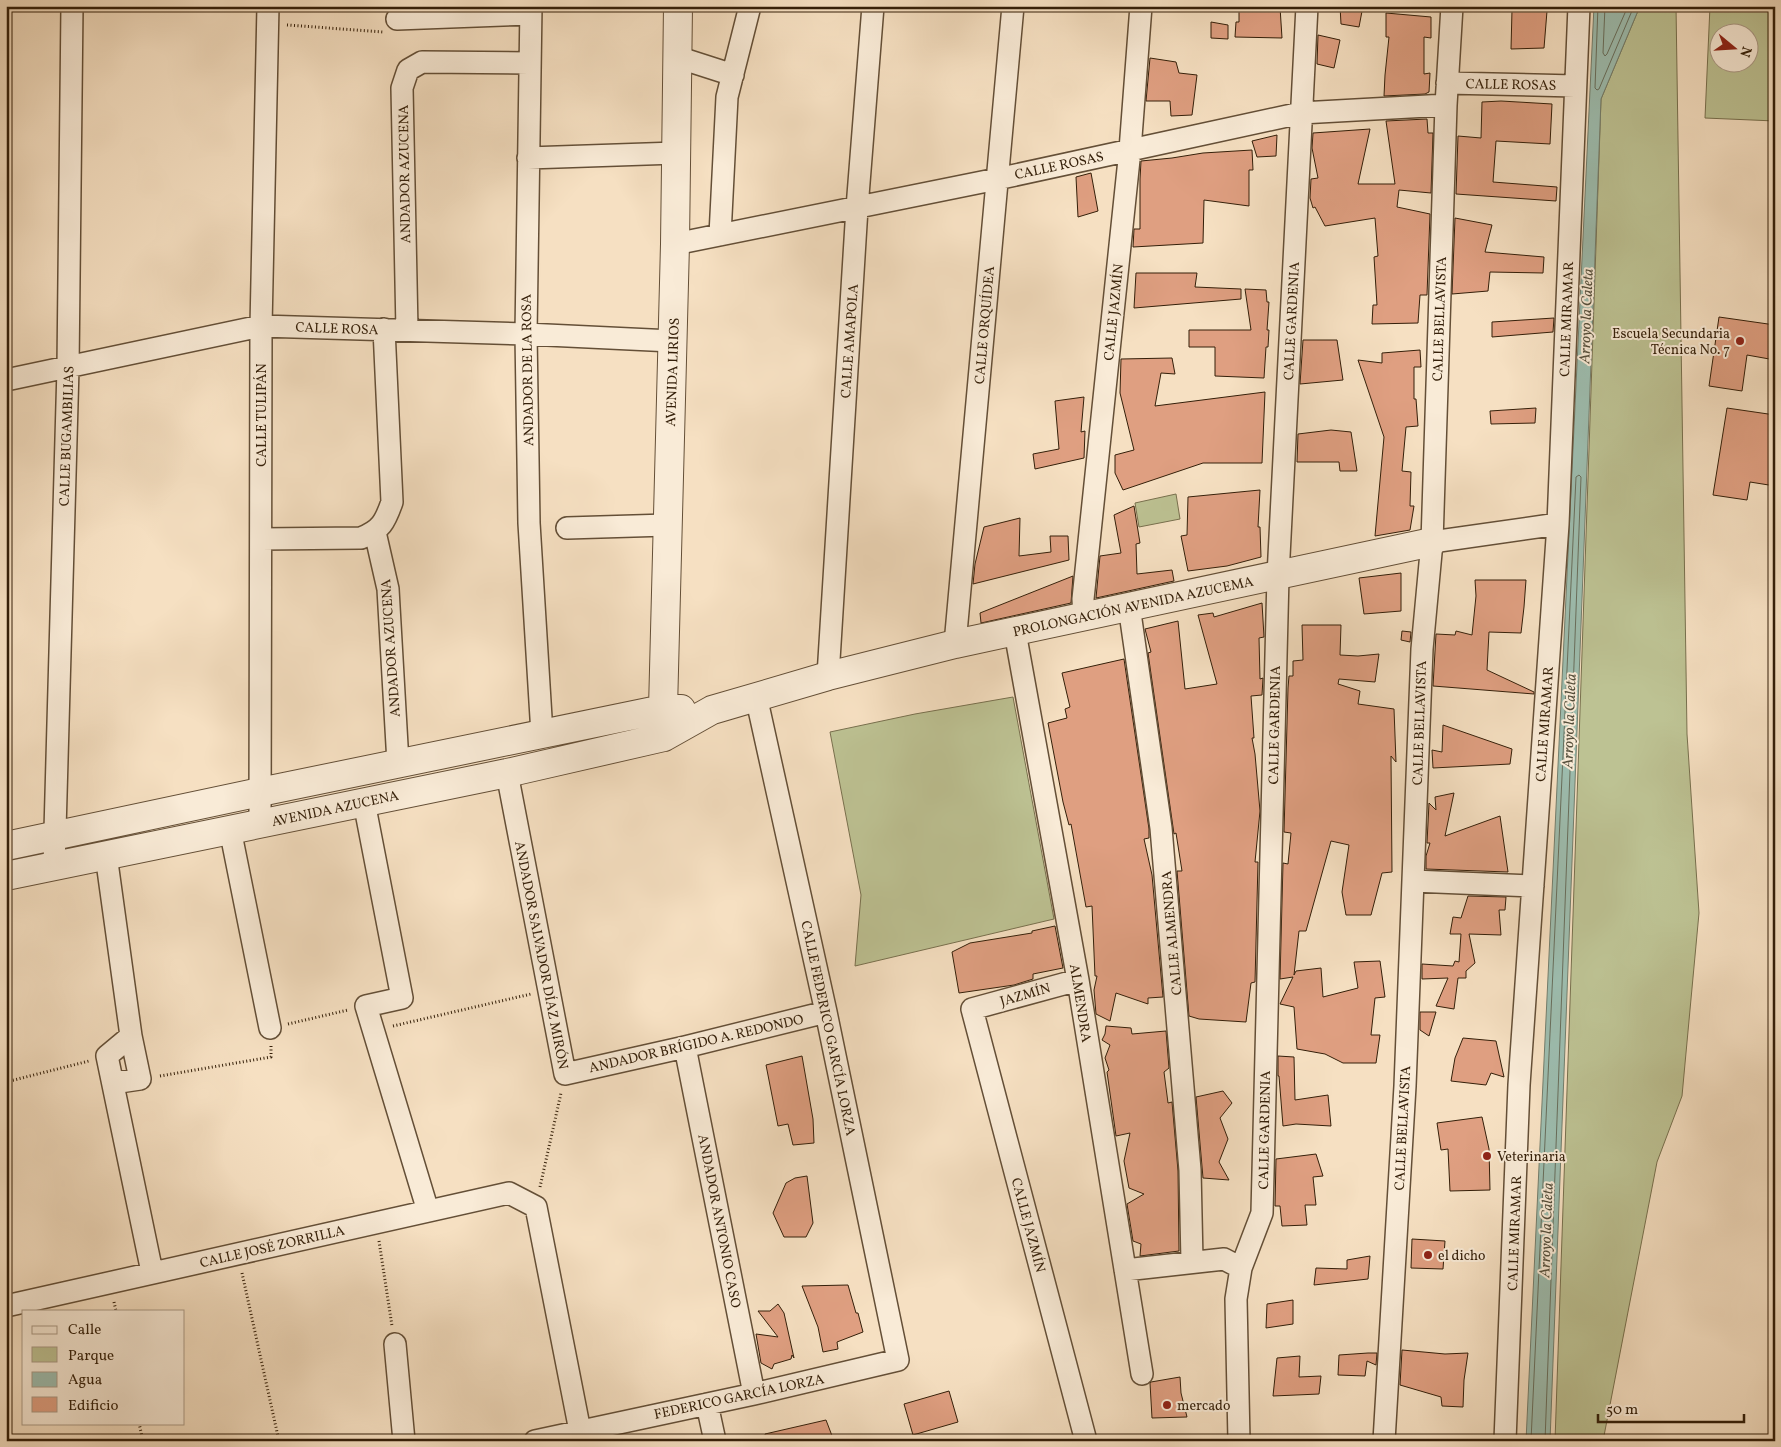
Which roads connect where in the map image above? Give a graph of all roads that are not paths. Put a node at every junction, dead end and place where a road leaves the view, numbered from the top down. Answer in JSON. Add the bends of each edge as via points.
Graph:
{"nodes":[{"id":1,"x":72,"y":6,"type":"edge"},
{"id":2,"x":678,"y":6,"type":"edge"},
{"id":3,"x":750,"y":6,"type":"edge"},
{"id":4,"x":873,"y":6,"type":"edge"},
{"id":5,"x":1013,"y":6,"type":"edge"},
{"id":6,"x":1141,"y":6,"type":"edge"},
{"id":7,"x":1307,"y":6,"type":"edge"},
{"id":8,"x":1452,"y":6,"type":"edge"},
{"id":9,"x":1579,"y":6,"type":"edge"},
{"id":10,"x":531,"y":10,"type":"edge"},
{"id":11,"x":267,"y":15,"type":"edge"},
{"id":12,"x":399,"y":26,"type":"road end"},
{"id":13,"x":677,"y":57,"type":"junction"},
{"id":14,"x":529,"y":63,"type":"junction"},
{"id":15,"x":733,"y":74,"type":"junction"},
{"id":16,"x":1448,"y":83,"type":"junction"},
{"id":17,"x":1575,"y":86,"type":"junction"},
{"id":18,"x":1446,"y":105,"type":"junction"},
{"id":19,"x":1301,"y":113,"type":"junction"},
{"id":20,"x":1130,"y":150,"type":"junction"},
{"id":21,"x":676,"y":153,"type":"junction"},
{"id":22,"x":528,"y":158,"type":"junction"},
{"id":23,"x":997,"y":179,"type":"junction"},
{"id":24,"x":857,"y":208,"type":"junction"},
{"id":25,"x":720,"y":235,"type":"junction"},
{"id":26,"x":675,"y":244,"type":"junction"},
{"id":27,"x":261,"y":326,"type":"junction"},
{"id":28,"x":384,"y":329,"type":"junction"},
{"id":29,"x":407,"y":330,"type":"junction"},
{"id":30,"x":526,"y":334,"type":"junction"},
{"id":31,"x":672,"y":341,"type":"junction"},
{"id":32,"x":68,"y":368,"type":"junction"},
{"id":33,"x":6,"y":380,"type":"edge"},
{"id":34,"x":1558,"y":524,"type":"junction"},
{"id":35,"x":667,"y":525,"type":"junction"},
{"id":36,"x":567,"y":528,"type":"dead end"},
{"id":37,"x":375,"y":532,"type":"junction"},
{"id":38,"x":261,"y":539,"type":"junction"},
{"id":39,"x":1432,"y":542,"type":"junction"},
{"id":40,"x":1278,"y":576,"type":"junction"},
{"id":41,"x":1129,"y":606,"type":"junction"},
{"id":42,"x":1084,"y":617,"type":"junction"},
{"id":43,"x":1015,"y":632,"type":"junction"},
{"id":44,"x":955,"y":644,"type":"junction"},
{"id":45,"x":828,"y":676,"type":"junction"},
{"id":46,"x":756,"y":696,"type":"junction"},
{"id":47,"x":663,"y":709,"type":"junction"},
{"id":48,"x":712,"y":710,"type":"junction"},
{"id":49,"x":542,"y":734,"type":"junction"},
{"id":50,"x":664,"y":737,"type":"junction"},
{"id":51,"x":398,"y":763,"type":"junction"},
{"id":52,"x":507,"y":772,"type":"junction"},
{"id":53,"x":260,"y":792,"type":"junction"},
{"id":54,"x":364,"y":802,"type":"junction"},
{"id":55,"x":260,"y":823,"type":"junction"},
{"id":56,"x":230,"y":829,"type":"junction"},
{"id":57,"x":55,"y":835,"type":"junction"},
{"id":58,"x":6,"y":846,"type":"edge"},
{"id":59,"x":106,"y":855,"type":"junction"},
{"id":60,"x":54,"y":866,"type":"junction"},
{"id":61,"x":6,"y":876,"type":"edge"},
{"id":62,"x":1412,"y":882,"type":"junction"},
{"id":63,"x":1533,"y":886,"type":"junction"},
{"id":64,"x":1078,"y":980,"type":"junction"},
{"id":65,"x":972,"y":1009,"type":"joint"},
{"id":66,"x":826,"y":1012,"type":"junction"},
{"id":67,"x":270,"y":1028,"type":"road end"},
{"id":68,"x":130,"y":1036,"type":"junction"},
{"id":69,"x":685,"y":1047,"type":"junction"},
{"id":70,"x":565,"y":1074,"type":"joint"},
{"id":71,"x":112,"y":1083,"type":"junction"},
{"id":72,"x":428,"y":1211,"type":"junction"},
{"id":73,"x":1192,"y":1261,"type":"junction"},
{"id":74,"x":1241,"y":1268,"type":"junction"},
{"id":75,"x":1125,"y":1270,"type":"junction"},
{"id":76,"x":152,"y":1272,"type":"junction"},
{"id":77,"x":6,"y":1306,"type":"edge"},
{"id":78,"x":395,"y":1344,"type":"road end"},
{"id":79,"x":898,"y":1360,"type":"joint"},
{"id":80,"x":1142,"y":1374,"type":"dead end"},
{"id":81,"x":754,"y":1394,"type":"junction"},
{"id":82,"x":706,"y":1404,"type":"junction"},
{"id":83,"x":580,"y":1431,"type":"junction"},
{"id":84,"x":404,"y":1441,"type":"edge"},
{"id":85,"x":535,"y":1441,"type":"edge"},
{"id":86,"x":715,"y":1441,"type":"edge"},
{"id":87,"x":1086,"y":1441,"type":"edge"},
{"id":88,"x":1239,"y":1441,"type":"edge"},
{"id":89,"x":1384,"y":1441,"type":"edge"},
{"id":90,"x":1505,"y":1441,"type":"edge"}],
"edges":[{"from":1,"to":32,"type":"street","name":"CALLE BUGAMBILIAS"},
{"from":2,"to":13,"type":"street","name":"AVENIDA LIRIOS"},
{"from":3,"to":15,"type":"street"},
{"from":4,"to":24,"type":"street","name":"CALLE AMAPOLA"},
{"from":5,"to":23,"type":"street","name":"CALLE ORQUÍDEA"},
{"from":6,"to":20,"type":"street","name":"CALLE JAZMÍN"},
{"from":7,"to":19,"type":"street","name":"CALLE GARDENIA"},
{"from":8,"to":16,"type":"street","name":"CALLE BELLAVISTA"},
{"from":9,"to":17,"type":"street","name":"CALLE MIRAMAR"},
{"from":10,"to":12,"type":"street"},
{"from":10,"to":14,"type":"street","name":"ANDADOR DE LA ROSA"},
{"from":11,"to":27,"type":"street","name":"CALLE TULIPÁN"},
{"from":13,"to":15,"type":"street"},
{"from":13,"to":21,"type":"street","name":"AVENIDA LIRIOS"},
{"from":14,"to":22,"type":"street","name":"ANDADOR DE LA ROSA"},
{"from":14,"to":29,"type":"street","name":"ANDADOR AZUCENA","via":[[422,62],[408,70],[402,88]]},
{"from":15,"to":25,"type":"street","via":[[727,97]]},
{"from":16,"to":17,"type":"street","name":"CALLE ROSAS"},
{"from":16,"to":18,"type":"street","name":"CALLE BELLAVISTA"},
{"from":17,"to":34,"type":"street","name":"CALLE MIRAMAR"},
{"from":18,"to":19,"type":"street","name":"CALLE ROSAS"},
{"from":18,"to":39,"type":"street","name":"CALLE BELLAVISTA"},
{"from":19,"to":20,"type":"street","name":"CALLE ROSAS"},
{"from":19,"to":40,"type":"street","name":"CALLE GARDENIA"},
{"from":20,"to":23,"type":"street","name":"CALLE ROSAS"},
{"from":20,"to":42,"type":"street","name":"CALLE JAZMÍN","via":[[1083,599]]},
{"from":21,"to":22,"type":"street"},
{"from":21,"to":26,"type":"street","name":"AVENIDA LIRIOS"},
{"from":22,"to":30,"type":"street","name":"ANDADOR DE LA ROSA"},
{"from":23,"to":24,"type":"street","name":"CALLE ROSAS"},
{"from":23,"to":44,"type":"street","name":"CALLE ORQUÍDEA"},
{"from":24,"to":25,"type":"street","name":"CALLE ROSAS"},
{"from":24,"to":45,"type":"street","name":"CALLE AMAPOLA"},
{"from":25,"to":26,"type":"street","name":"CALLE ROSAS"},
{"from":26,"to":31,"type":"street","name":"AVENIDA LIRIOS"},
{"from":27,"to":28,"type":"street","name":"CALLE ROSA"},
{"from":27,"to":32,"type":"street","name":"CALLE ROSA"},
{"from":27,"to":38,"type":"street","name":"CALLE TULIPÁN"},
{"from":28,"to":29,"type":"street","name":"CALLE ROSA"},
{"from":28,"to":37,"type":"street","via":[[392,502],[385,520]]},
{"from":29,"to":30,"type":"street","name":"CALLE ROSA"},
{"from":30,"to":31,"type":"street","name":"CALLE ROSA"},
{"from":30,"to":49,"type":"street","name":"ANDADOR DE LA ROSA","via":[[530,523]]},
{"from":31,"to":35,"type":"street","name":"AVENIDA LIRIOS"},
{"from":32,"to":33,"type":"street","name":"CALLE ROSA"},
{"from":32,"to":57,"type":"street","name":"CALLE BUGAMBILIAS"},
{"from":34,"to":39,"type":"street","name":"PROLONGACIÓN AVENIDA AZUCEMA"},
{"from":34,"to":63,"type":"street","name":"CALLE MIRAMAR"},
{"from":35,"to":36,"type":"street"},
{"from":35,"to":47,"type":"street","name":"AVENIDA LIRIOS"},
{"from":37,"to":38,"type":"street","via":[[361,538]]},
{"from":37,"to":51,"type":"street","name":"ANDADOR AZUCENA","via":[[388,589]]},
{"from":38,"to":53,"type":"street","name":"CALLE TULIPÁN"},
{"from":39,"to":40,"type":"street","name":"PROLONGACIÓN AVENIDA AZUCEMA"},
{"from":39,"to":62,"type":"street","name":"CALLE BELLAVISTA","via":[[1422,649]]},
{"from":40,"to":41,"type":"street","name":"PROLONGACIÓN AVENIDA AZUCEMA"},
{"from":40,"to":74,"type":"street","name":"CALLE GARDENIA","via":[[1262,1213]]},
{"from":41,"to":42,"type":"street","name":"PROLONGACIÓN AVENIDA AZUCEMA"},
{"from":41,"to":73,"type":"street","name":"CALLE ALMENDRA","via":[[1163,847],[1190,1170]]},
{"from":42,"to":43,"type":"street","name":"PROLONGACIÓN AVENIDA AZUCEMA"},
{"from":43,"to":44,"type":"street","name":"PROLONGACIÓN AVENIDA AZUCEMA"},
{"from":43,"to":64,"type":"street","name":"ALMENDRA"},
{"from":44,"to":45,"type":"street","name":"PROLONGACIÓN AVENIDA AZUCEMA"},
{"from":45,"to":46,"type":"street","name":"PROLONGACIÓN AVENIDA AZUCEMA"},
{"from":46,"to":48,"type":"street","name":"PROLONGACIÓN AVENIDA AZUCEMA"},
{"from":46,"to":66,"type":"street","name":"CALLE FEDERICO GARCÍA LORZA"},
{"from":47,"to":48,"type":"street","name":"PROLONGACIÓN AVENIDA AZUCEMA"},
{"from":47,"to":49,"type":"street"},
{"from":47,"to":50,"type":"street","name":"AVENIDA LIRIOS"},
{"from":48,"to":50,"type":"street","name":"PROLONGACIÓN AVENIDA AZUCEMA"},
{"from":49,"to":51,"type":"street"},
{"from":50,"to":52,"type":"street","name":"AVENIDA AZUCENA"},
{"from":51,"to":53,"type":"street"},
{"from":52,"to":54,"type":"street","name":"AVENIDA AZUCENA"},
{"from":52,"to":70,"type":"street","name":"ANDADOR SALVADOR DÍAZ MIRÓN"},
{"from":53,"to":55,"type":"street","name":"CALLE TULIPÁN"},
{"from":53,"to":57,"type":"street"},
{"from":54,"to":55,"type":"street","name":"AVENIDA AZUCENA"},
{"from":54,"to":72,"type":"street","via":[[402,998],[366,1006]]},
{"from":55,"to":56,"type":"street","name":"AVENIDA AZUCENA"},
{"from":56,"to":59,"type":"street","name":"AVENIDA AZUCENA"},
{"from":56,"to":67,"type":"street"},
{"from":57,"to":58,"type":"street"},
{"from":57,"to":60,"type":"street","name":"CALLE BUGAMBILIAS"},
{"from":59,"to":60,"type":"street","name":"AVENIDA AZUCENA"},
{"from":59,"to":68,"type":"street"},
{"from":60,"to":61,"type":"street","name":"AVENIDA AZUCENA"},
{"from":62,"to":63,"type":"street"},
{"from":62,"to":89,"type":"street","name":"CALLE BELLAVISTA","via":[[1405,1086]]},
{"from":63,"to":90,"type":"street","name":"CALLE MIRAMAR","via":[[1519,1086]]},
{"from":64,"to":65,"type":"street","name":"JAZMÍN"},
{"from":64,"to":75,"type":"street","name":"ALMENDRA"},
{"from":65,"to":87,"type":"street","name":"CALLE JAZMÍN"},
{"from":66,"to":69,"type":"street","name":"ANDADOR BRÍGIDO A. REDONDO"},
{"from":66,"to":79,"type":"street","name":"CALLE FEDERICO GARCÍA LORZA"},
{"from":68,"to":71,"type":"street","via":[[107,1056]]},
{"from":68,"to":71,"type":"street","via":[[140,1079]]},
{"from":69,"to":70,"type":"street","name":"ANDADOR BRÍGIDO A. REDONDO"},
{"from":69,"to":81,"type":"street","name":"ANDADOR ANTONIO CASO"},
{"from":71,"to":76,"type":"street"},
{"from":72,"to":76,"type":"street","name":"CALLE JOSÉ ZORRILLA"},
{"from":72,"to":83,"type":"street","name":"CALLE JOSÉ ZORRILLA","via":[[510,1193],[536,1207]]},
{"from":73,"to":74,"type":"street","via":[[1224,1259]]},
{"from":73,"to":75,"type":"street"},
{"from":74,"to":88,"type":"street","name":"CALLE GARDENIA","via":[[1236,1299]]},
{"from":75,"to":80,"type":"street","name":"ALMENDRA"},
{"from":76,"to":77,"type":"street","name":"CALLE JOSÉ ZORRILLA"},
{"from":78,"to":84,"type":"street"},
{"from":79,"to":81,"type":"street","name":"FEDERICO GARCÍA LORZA"},
{"from":81,"to":82,"type":"street","name":"FEDERICO GARCÍA LORZA"},
{"from":82,"to":83,"type":"street","name":"FEDERICO GARCÍA LORZA"},
{"from":82,"to":86,"type":"street"},
{"from":83,"to":85,"type":"street","name":"FEDERICO GARCÍA LORZA"}]}
